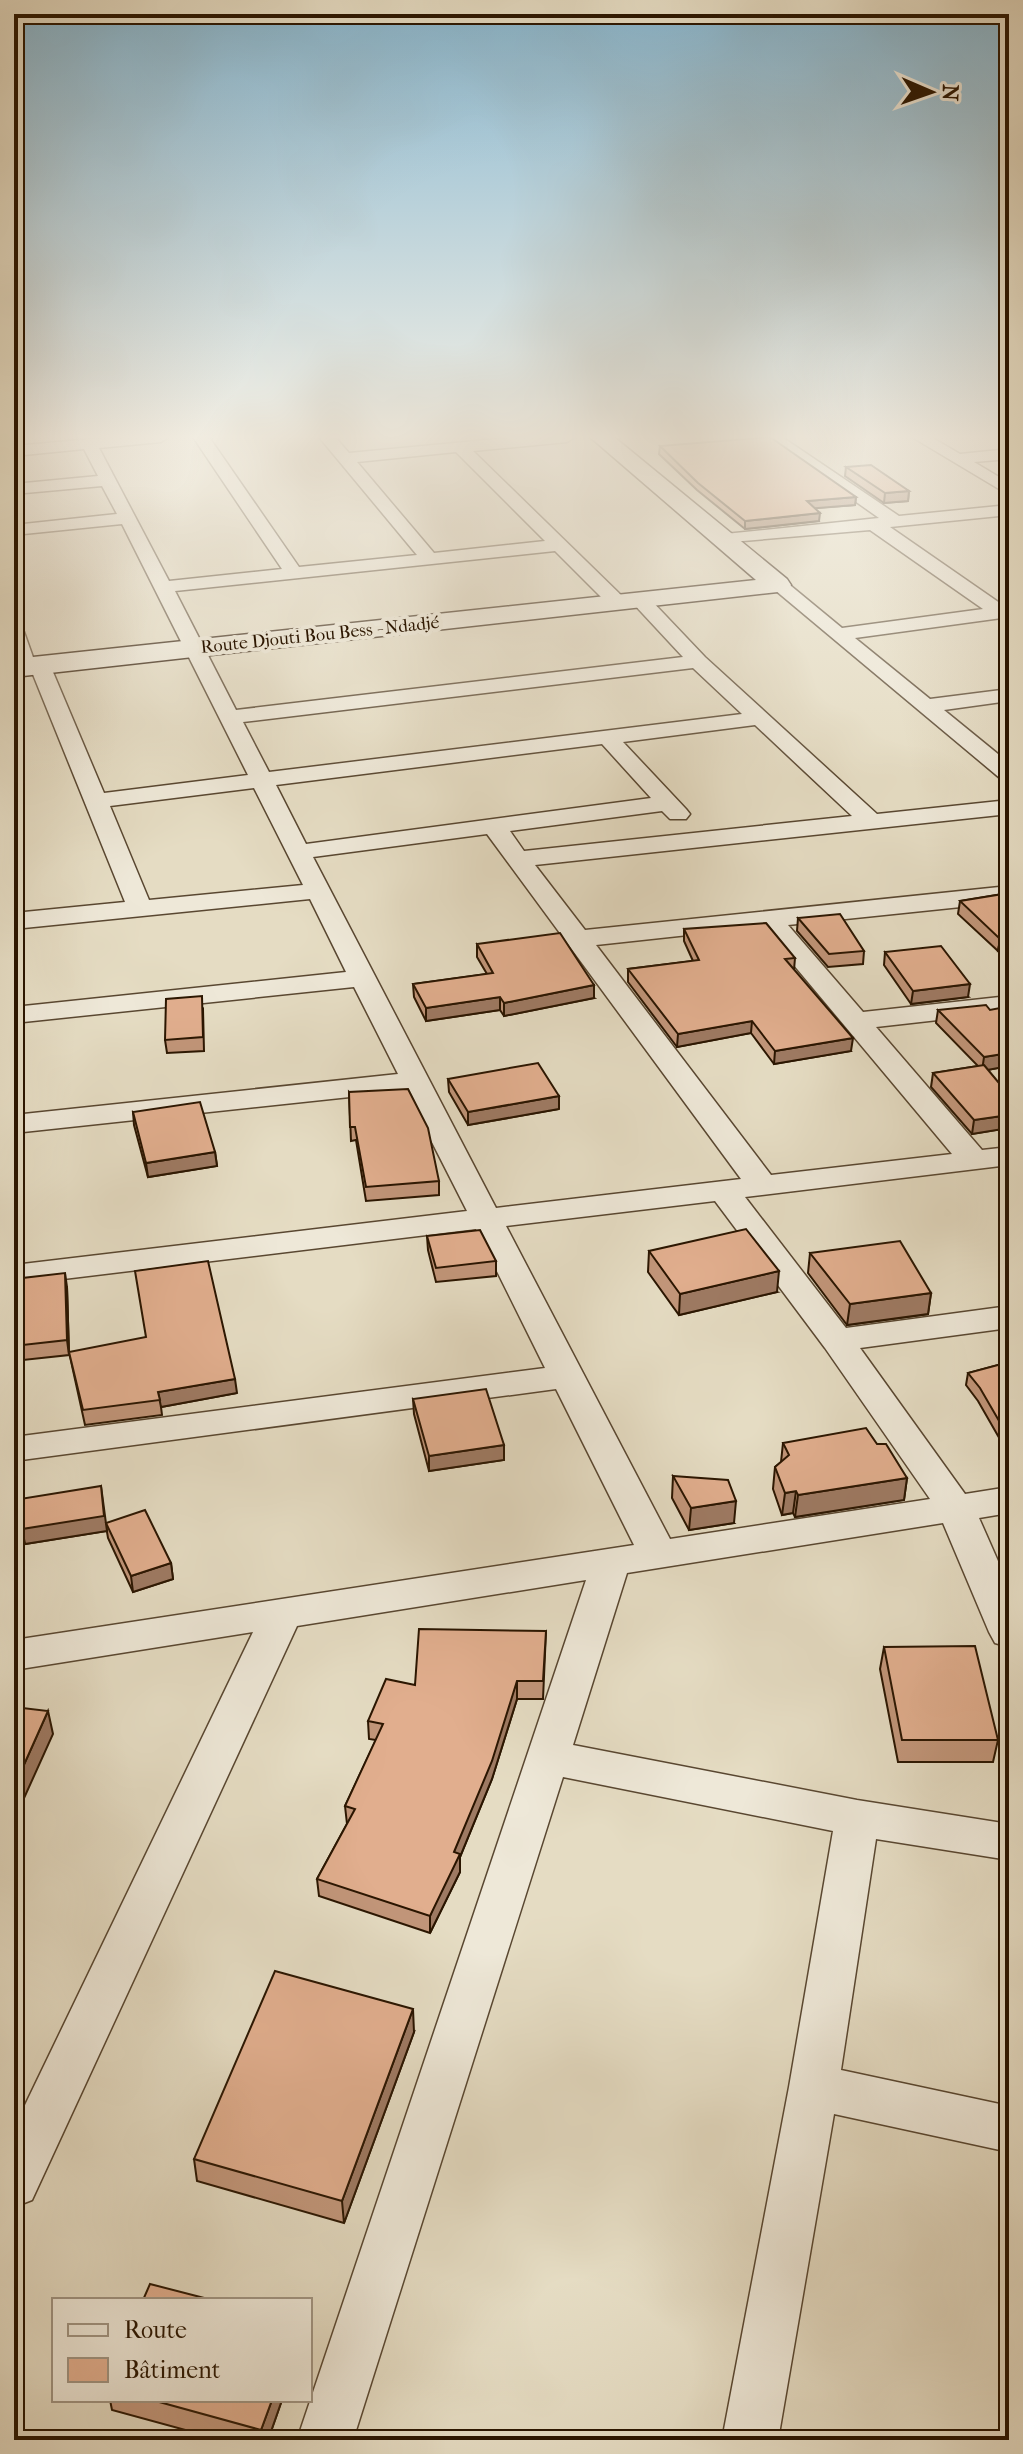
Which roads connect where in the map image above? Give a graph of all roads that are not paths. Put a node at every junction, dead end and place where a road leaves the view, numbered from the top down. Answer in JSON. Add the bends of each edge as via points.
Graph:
{"nodes":[{"id":1,"x":145,"y":552,"type":"edge"},
{"id":2,"x":279,"y":552,"type":"edge"},
{"id":3,"x":424,"y":552,"type":"edge"},
{"id":4,"x":498,"y":552,"type":"edge"},
{"id":5,"x":566,"y":552,"type":"edge"},
{"id":6,"x":739,"y":552,"type":"edge"},
{"id":7,"x":915,"y":552,"type":"edge"},
{"id":8,"x":430,"y":559,"type":"junction"},
{"id":9,"x":294,"y":573,"type":"junction"},
{"id":10,"x":778,"y":585,"type":"junction"},
{"id":11,"x":163,"y":587,"type":"junction"},
{"id":12,"x":629,"y":601,"type":"junction"},
{"id":13,"x":1004,"y":611,"type":"edge"},
{"id":14,"x":14,"y":632,"type":"edge"},
{"id":15,"x":839,"y":634,"type":"junction"},
{"id":16,"x":194,"y":648,"type":"junction"},
{"id":17,"x":698,"y":661,"type":"junction"},
{"id":18,"x":27,"y":667,"type":"edge"},
{"id":19,"x":1009,"y":695,"type":"edge"},
{"id":20,"x":926,"y":706,"type":"junction"},
{"id":21,"x":229,"y":717,"type":"junction"},
{"id":22,"x":760,"y":718,"type":"junction"},
{"id":23,"x":607,"y":737,"type":"junction"},
{"id":24,"x":1009,"y":774,"type":"edge"},
{"id":25,"x":262,"y":780,"type":"junction"},
{"id":26,"x":96,"y":801,"type":"junction"},
{"id":27,"x":669,"y":803,"type":"junction"},
{"id":28,"x":1009,"y":807,"type":"edge"},
{"id":29,"x":872,"y":822,"type":"junction"},
{"id":30,"x":494,"y":827,"type":"junction"},
{"id":31,"x":702,"y":839,"type":"junction"},
{"id":32,"x":299,"y":852,"type":"junction"},
{"id":33,"x":518,"y":859,"type":"junction"},
{"id":34,"x":318,"y":891,"type":"junction"},
{"id":35,"x":1009,"y":894,"type":"edge"},
{"id":36,"x":140,"y":909,"type":"junction"},
{"id":37,"x":769,"y":919,"type":"junction"},
{"id":38,"x":14,"y":921,"type":"edge"},
{"id":39,"x":577,"y":939,"type":"junction"},
{"id":40,"x":363,"y":978,"type":"junction"},
{"id":41,"x":1009,"y":1004,"type":"edge"},
{"id":42,"x":14,"y":1015,"type":"edge"},
{"id":43,"x":856,"y":1021,"type":"junction"},
{"id":44,"x":416,"y":1081,"type":"junction"},
{"id":45,"x":14,"y":1124,"type":"edge"},
{"id":46,"x":1009,"y":1156,"type":"edge"},
{"id":47,"x":974,"y":1160,"type":"junction"},
{"id":48,"x":762,"y":1185,"type":"junction"},
{"id":49,"x":723,"y":1190,"type":"junction"},
{"id":50,"x":486,"y":1219,"type":"junction"},
{"id":51,"x":14,"y":1275,"type":"edge"},
{"id":52,"x":1009,"y":1317,"type":"edge"},
{"id":53,"x":837,"y":1340,"type":"junction"},
{"id":54,"x":567,"y":1376,"type":"junction"},
{"id":55,"x":14,"y":1449,"type":"edge"},
{"id":56,"x":1009,"y":1500,"type":"edge"},
{"id":57,"x":956,"y":1509,"type":"junction"},
{"id":58,"x":659,"y":1556,"type":"junction"},
{"id":59,"x":611,"y":1562,"type":"junction"},
{"id":60,"x":282,"y":1614,"type":"junction"},
{"id":61,"x":1009,"y":1632,"type":"edge"},
{"id":62,"x":14,"y":1655,"type":"edge"},
{"id":63,"x":548,"y":1757,"type":"junction"},
{"id":64,"x":857,"y":1818,"type":"junction"},
{"id":65,"x":1009,"y":1842,"type":"edge"},
{"id":66,"x":814,"y":2087,"type":"junction"},
{"id":67,"x":1009,"y":2129,"type":"edge"},
{"id":68,"x":14,"y":2183,"type":"edge"},
{"id":69,"x":325,"y":2440,"type":"edge"},
{"id":70,"x":750,"y":2440,"type":"edge"}],
"edges":[{"from":1,"to":11,"type":"street"},
{"from":2,"to":9,"type":"street"},
{"from":3,"to":8,"type":"street"},
{"from":4,"to":8,"type":"street"},
{"from":5,"to":12,"type":"street"},
{"from":6,"to":10,"type":"main road"},
{"from":7,"to":13,"type":"street"},
{"from":8,"to":9,"type":"street"},
{"from":9,"to":11,"type":"street"},
{"from":10,"to":12,"type":"main road","name":"Route Djouti Bou Bess - Ndadjé"},
{"from":10,"to":15,"type":"street"},
{"from":11,"to":16,"type":"street"},
{"from":12,"to":16,"type":"main road","name":"Route Djouti Bou Bess - Ndadjé"},
{"from":12,"to":17,"type":"street"},
{"from":13,"to":15,"type":"street"},
{"from":14,"to":18,"type":"street"},
{"from":15,"to":20,"type":"street"},
{"from":16,"to":18,"type":"main road","name":"Route Djouti Bou Bess - Ndadjé"},
{"from":16,"to":21,"type":"street"},
{"from":17,"to":21,"type":"street"},
{"from":17,"to":22,"type":"street"},
{"from":18,"to":26,"type":"street"},
{"from":19,"to":20,"type":"street"},
{"from":20,"to":24,"type":"street"},
{"from":21,"to":25,"type":"street"},
{"from":22,"to":23,"type":"street"},
{"from":22,"to":29,"type":"street"},
{"from":23,"to":25,"type":"street"},
{"from":23,"to":27,"type":"street"},
{"from":25,"to":26,"type":"street"},
{"from":25,"to":32,"type":"street"},
{"from":26,"to":36,"type":"street"},
{"from":27,"to":30,"type":"street"},
{"from":27,"to":31,"type":"street"},
{"from":28,"to":29,"type":"street"},
{"from":29,"to":31,"type":"street"},
{"from":30,"to":32,"type":"street"},
{"from":30,"to":33,"type":"street"},
{"from":31,"to":33,"type":"street"},
{"from":32,"to":34,"type":"street"},
{"from":33,"to":39,"type":"street"},
{"from":34,"to":36,"type":"street"},
{"from":34,"to":40,"type":"street"},
{"from":35,"to":37,"type":"street"},
{"from":36,"to":38,"type":"street"},
{"from":37,"to":39,"type":"street"},
{"from":37,"to":43,"type":"street"},
{"from":39,"to":48,"type":"street"},
{"from":40,"to":42,"type":"street"},
{"from":40,"to":44,"type":"street"},
{"from":41,"to":43,"type":"street"},
{"from":43,"to":47,"type":"street"},
{"from":44,"to":45,"type":"street"},
{"from":44,"to":50,"type":"street"},
{"from":46,"to":47,"type":"street"},
{"from":47,"to":48,"type":"street"},
{"from":48,"to":49,"type":"street"},
{"from":49,"to":50,"type":"street"},
{"from":49,"to":53,"type":"street"},
{"from":50,"to":51,"type":"street"},
{"from":50,"to":54,"type":"street"},
{"from":52,"to":53,"type":"street"},
{"from":53,"to":57,"type":"street"},
{"from":54,"to":55,"type":"street"},
{"from":54,"to":58,"type":"street"},
{"from":56,"to":57,"type":"street"},
{"from":57,"to":58,"type":"street"},
{"from":57,"to":61,"type":"street"},
{"from":58,"to":59,"type":"street"},
{"from":59,"to":60,"type":"street"},
{"from":59,"to":63,"type":"street"},
{"from":60,"to":62,"type":"street"},
{"from":60,"to":68,"type":"street"},
{"from":63,"to":64,"type":"street"},
{"from":63,"to":69,"type":"street"},
{"from":64,"to":65,"type":"street"},
{"from":64,"to":66,"type":"street"},
{"from":66,"to":67,"type":"street"},
{"from":66,"to":70,"type":"street"}]}
